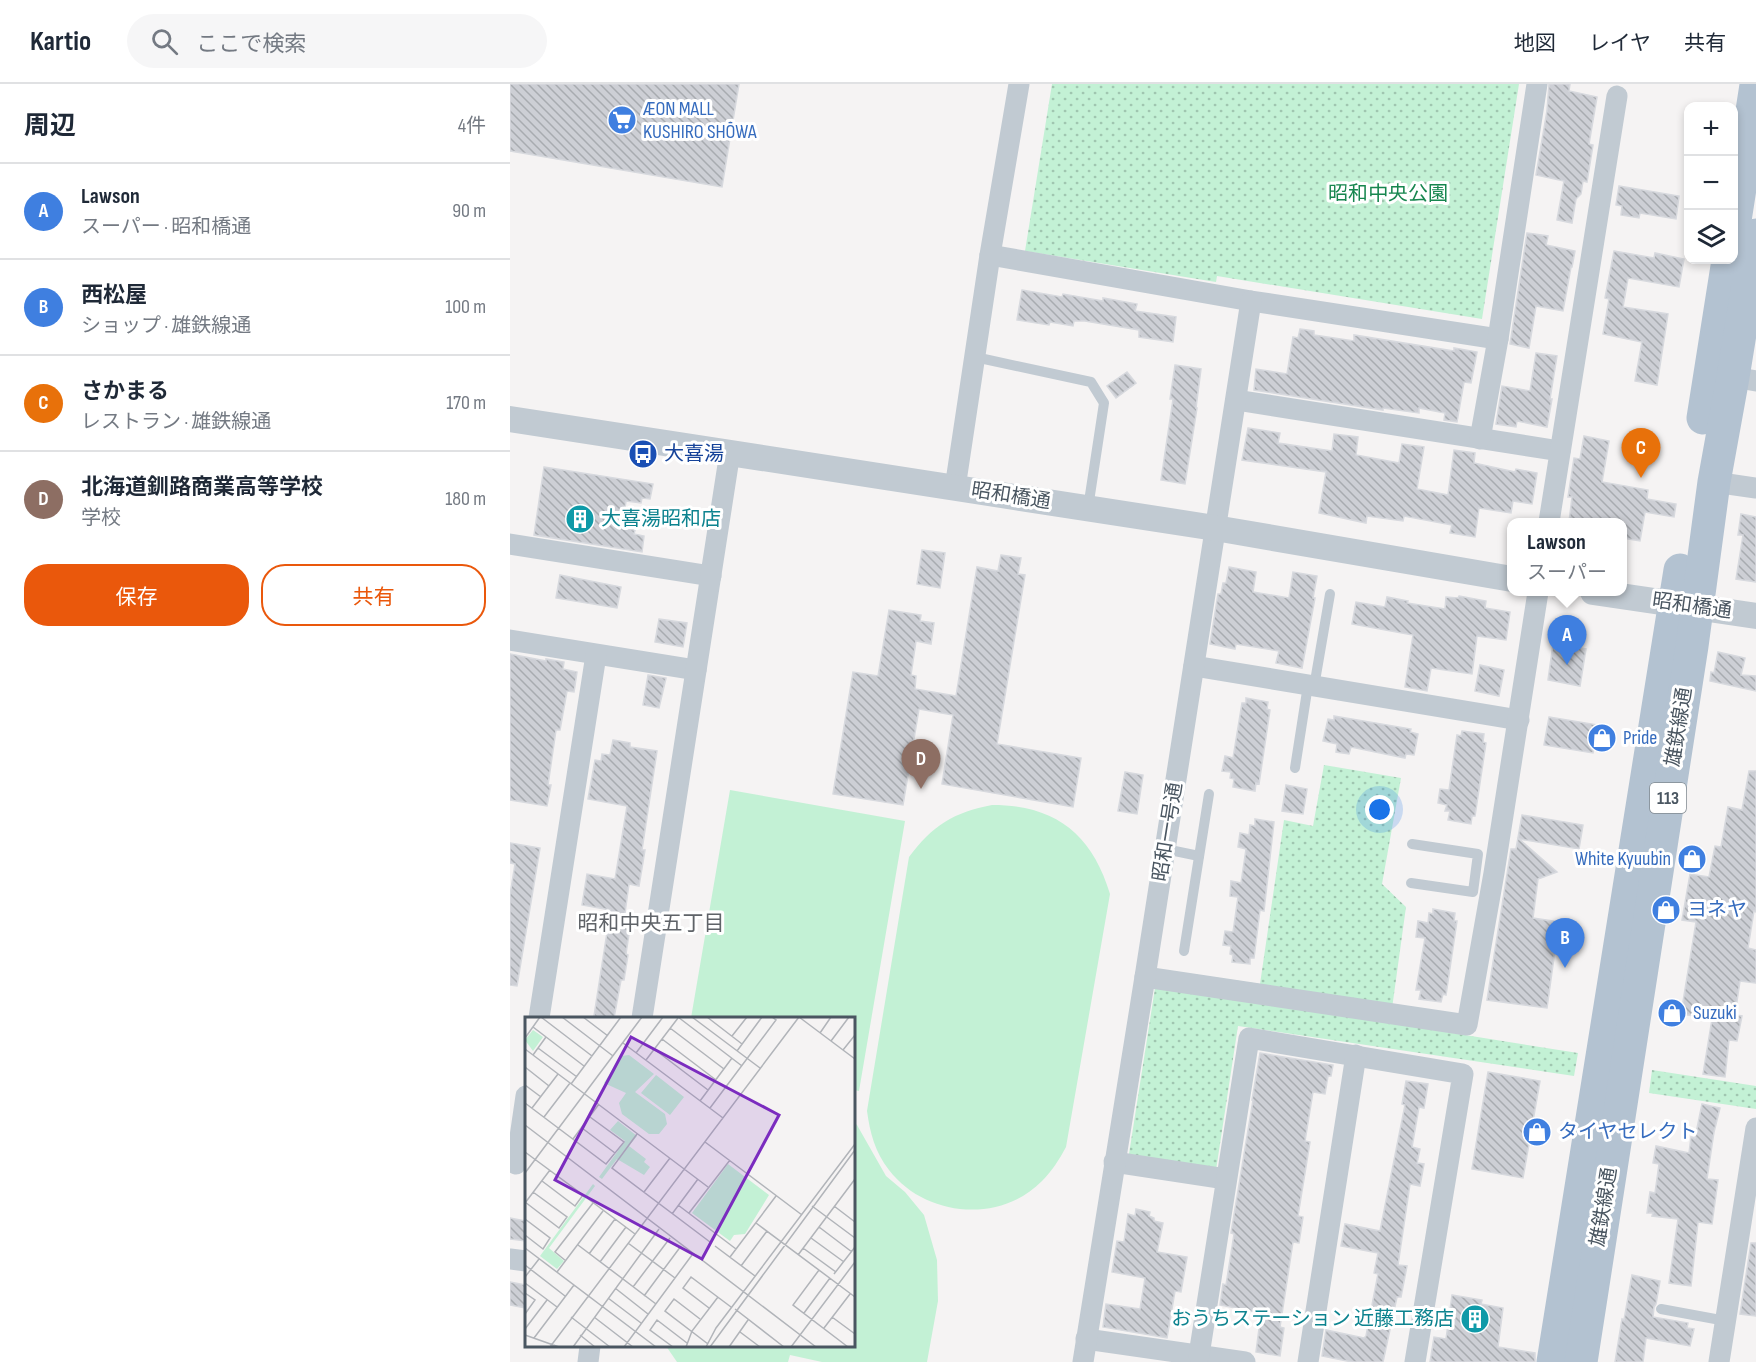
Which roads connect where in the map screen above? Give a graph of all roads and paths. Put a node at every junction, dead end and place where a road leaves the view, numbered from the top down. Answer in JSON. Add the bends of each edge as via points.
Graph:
{"nodes":[{"id":1,"x":1019,"y":84,"type":"edge"},
{"id":2,"x":1537,"y":84,"type":"edge"},
{"id":3,"x":1756,"y":85,"type":"edge"},
{"id":4,"x":1617,"y":96,"type":"dead end"},
{"id":5,"x":1737,"y":210,"type":"edge"},
{"id":6,"x":1756,"y":235,"type":"edge"},
{"id":7,"x":990,"y":255,"type":"junction"},
{"id":8,"x":1745,"y":270,"type":"edge"},
{"id":9,"x":1251,"y":301,"type":"junction"},
{"id":10,"x":1497,"y":339,"type":"junction"},
{"id":11,"x":975,"y":357,"type":"junction"},
{"id":12,"x":1745,"y":379,"type":"edge"},
{"id":13,"x":1236,"y":400,"type":"junction"},
{"id":14,"x":510,"y":419,"type":"edge"},
{"id":15,"x":1480,"y":439,"type":"junction"},
{"id":16,"x":1560,"y":451,"type":"junction"},
{"id":17,"x":730,"y":452,"type":"junction"},
{"id":18,"x":1714,"y":482,"type":"junction"},
{"id":19,"x":955,"y":488,"type":"junction"},
{"id":20,"x":1756,"y":488,"type":"edge"},
{"id":21,"x":1088,"y":508,"type":"junction"},
{"id":22,"x":1550,"y":518,"type":"edge"},
{"id":23,"x":1215,"y":528,"type":"junction"},
{"id":24,"x":510,"y":544,"type":"edge"},
{"id":25,"x":711,"y":576,"type":"junction"},
{"id":26,"x":1507,"y":578,"type":"edge"},
{"id":27,"x":1330,"y":594,"type":"dead end"},
{"id":28,"x":1537,"y":596,"type":"edge"},
{"id":29,"x":1626,"y":596,"type":"edge"},
{"id":30,"x":1686,"y":605,"type":"junction"},
{"id":31,"x":1756,"y":616,"type":"edge"},
{"id":32,"x":510,"y":640,"type":"edge"},
{"id":33,"x":596,"y":655,"type":"junction"},
{"id":34,"x":1194,"y":666,"type":"junction"},
{"id":35,"x":696,"y":670,"type":"junction"},
{"id":36,"x":1311,"y":686,"type":"junction"},
{"id":37,"x":1519,"y":720,"type":"junction"},
{"id":38,"x":1295,"y":768,"type":"dead end"},
{"id":39,"x":1209,"y":794,"type":"dead end"},
{"id":40,"x":1412,"y":844,"type":"dead end"},
{"id":41,"x":1165,"y":849,"type":"junction"},
{"id":42,"x":1199,"y":856,"type":"junction"},
{"id":43,"x":1485,"y":871,"type":"junction"},
{"id":44,"x":1411,"y":883,"type":"dead end"},
{"id":45,"x":1184,"y":951,"type":"dead end"},
{"id":46,"x":1145,"y":977,"type":"junction"},
{"id":47,"x":539,"y":1017,"type":"edge"},
{"id":48,"x":642,"y":1017,"type":"edge"},
{"id":49,"x":1356,"y":1055,"type":"junction"},
{"id":50,"x":525,"y":1104,"type":"edge"},
{"id":51,"x":1756,"y":1128,"type":"edge"},
{"id":52,"x":1114,"y":1162,"type":"junction"},
{"id":53,"x":517,"y":1164,"type":"edge"},
{"id":54,"x":1226,"y":1179,"type":"junction"},
{"id":55,"x":510,"y":1259,"type":"edge"},
{"id":56,"x":525,"y":1261,"type":"edge"},
{"id":57,"x":1661,"y":1308,"type":"dead end"},
{"id":58,"x":1726,"y":1321,"type":"junction"},
{"id":59,"x":1086,"y":1339,"type":"junction"},
{"id":60,"x":591,"y":1347,"type":"edge"},
{"id":61,"x":1199,"y":1355,"type":"junction"},
{"id":62,"x":588,"y":1362,"type":"edge"},
{"id":63,"x":1083,"y":1362,"type":"edge"},
{"id":64,"x":1245,"y":1362,"type":"edge"},
{"id":65,"x":1308,"y":1362,"type":"edge"},
{"id":66,"x":1415,"y":1362,"type":"edge"},
{"id":67,"x":1553,"y":1362,"type":"edge"},
{"id":68,"x":1581,"y":1362,"type":"edge"},
{"id":69,"x":1719,"y":1362,"type":"edge"}],
"edges":[{"from":1,"to":7,"type":"street"},
{"from":2,"to":10,"type":"street"},
{"from":3,"to":5,"type":"main road"},
{"from":4,"to":16,"type":"street"},
{"from":6,"to":8,"type":"main road","name":"雄鉄線通","number":"113"},
{"from":7,"to":9,"type":"street"},
{"from":7,"to":11,"type":"street"},
{"from":8,"to":12,"type":"main road","name":"雄鉄線通","number":"113"},
{"from":8,"to":30,"type":"main road","name":"雄鉄線通","number":"113"},
{"from":9,"to":10,"type":"street"},
{"from":9,"to":13,"type":"street","name":"昭和一号通"},
{"from":10,"to":15,"type":"street"},
{"from":11,"to":19,"type":"street"},
{"from":11,"to":21,"type":"lane","via":[[1091,382],[1104,403]]},
{"from":12,"to":18,"type":"main road","name":"雄鉄線通","number":"113"},
{"from":13,"to":15,"type":"street"},
{"from":13,"to":23,"type":"street","name":"昭和一号通"},
{"from":14,"to":17,"type":"street","name":"昭和橋通"},
{"from":15,"to":16,"type":"street"},
{"from":16,"to":22,"type":"street"},
{"from":17,"to":19,"type":"street","name":"昭和橋通"},
{"from":17,"to":25,"type":"street"},
{"from":18,"to":20,"type":"street"},
{"from":18,"to":30,"type":"main road","name":"雄鉄線通","number":"113"},
{"from":19,"to":21,"type":"street","name":"昭和橋通"},
{"from":21,"to":23,"type":"street","name":"昭和橋通"},
{"from":23,"to":26,"type":"street","name":"昭和橋通"},
{"from":23,"to":34,"type":"street","name":"昭和一号通"},
{"from":24,"to":25,"type":"street"},
{"from":25,"to":35,"type":"street"},
{"from":27,"to":36,"type":"lane"},
{"from":28,"to":37,"type":"street"},
{"from":29,"to":30,"type":"street","name":"昭和橋通"},
{"from":30,"to":31,"type":"street","name":"昭和橋通"},
{"from":30,"to":67,"type":"main road","name":"雄鉄線通","number":"113"},
{"from":30,"to":68,"type":"main road","name":"雄鉄線通","number":"113"},
{"from":32,"to":33,"type":"street"},
{"from":33,"to":35,"type":"street"},
{"from":33,"to":47,"type":"street"},
{"from":34,"to":36,"type":"street"},
{"from":34,"to":41,"type":"street","name":"昭和一号通"},
{"from":35,"to":48,"type":"street"},
{"from":36,"to":37,"type":"street"},
{"from":36,"to":38,"type":"lane"},
{"from":37,"to":43,"type":"street"},
{"from":39,"to":42,"type":"lane"},
{"from":40,"to":43,"type":"lane","via":[[1478,854]]},
{"from":41,"to":42,"type":"lane"},
{"from":41,"to":46,"type":"street","name":"昭和一号通"},
{"from":42,"to":45,"type":"lane"},
{"from":43,"to":44,"type":"lane","via":[[1473,892]]},
{"from":43,"to":46,"type":"street","via":[[1467,1025]]},
{"from":46,"to":52,"type":"street","name":"昭和一号通"},
{"from":49,"to":54,"type":"street","via":[[1249,1038]]},
{"from":49,"to":65,"type":"street"},
{"from":49,"to":66,"type":"street","via":[[1463,1074]]},
{"from":50,"to":53,"type":"street"},
{"from":51,"to":58,"type":"street"},
{"from":52,"to":54,"type":"street"},
{"from":52,"to":59,"type":"street","name":"昭和一号通"},
{"from":54,"to":61,"type":"street"},
{"from":55,"to":56,"type":"street"},
{"from":57,"to":58,"type":"lane"},
{"from":58,"to":69,"type":"street"},
{"from":59,"to":61,"type":"street"},
{"from":59,"to":63,"type":"street","name":"昭和一号通"},
{"from":60,"to":62,"type":"street"},
{"from":61,"to":64,"type":"street"}]}
